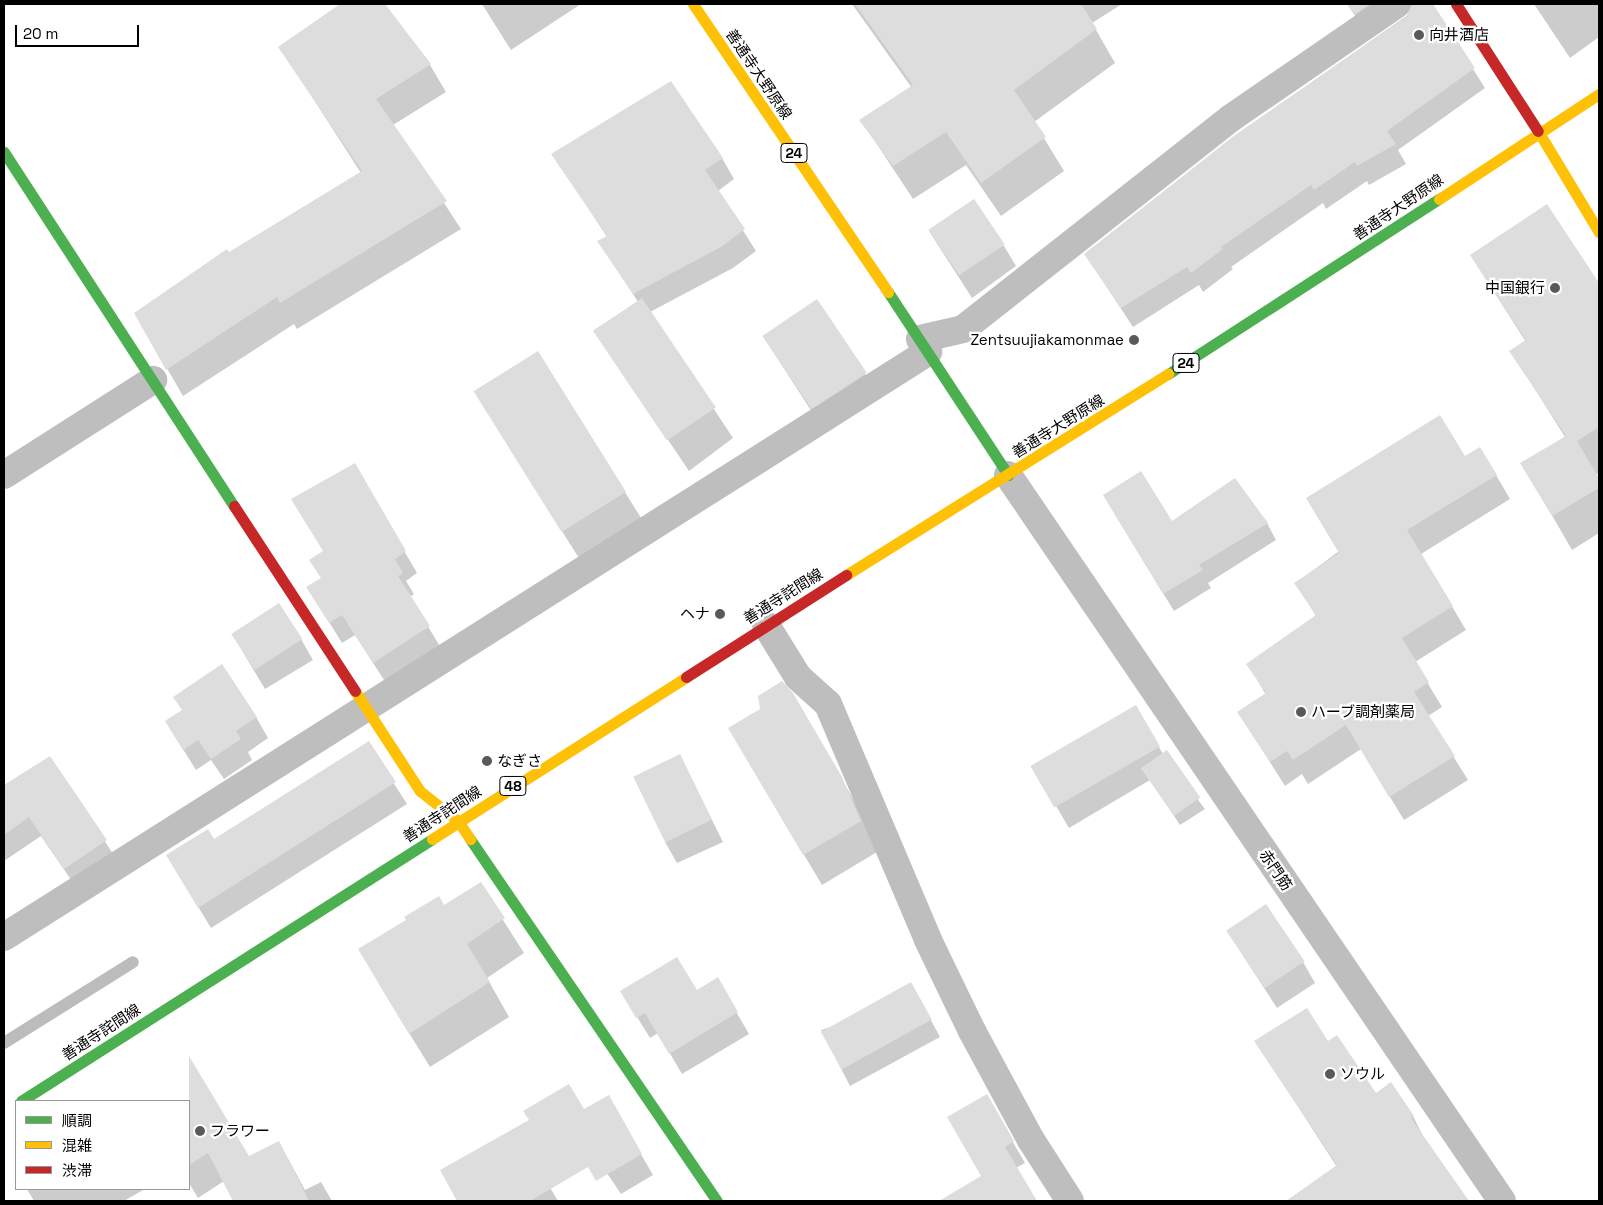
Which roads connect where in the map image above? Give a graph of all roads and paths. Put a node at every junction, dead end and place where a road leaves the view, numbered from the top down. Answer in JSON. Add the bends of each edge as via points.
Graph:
{"nodes":[{"id":1,"x":693,"y":4,"type":"edge"},
{"id":2,"x":1397,"y":4,"type":"edge"},
{"id":3,"x":1456,"y":4,"type":"edge"},
{"id":4,"x":1599,"y":94,"type":"edge"},
{"id":5,"x":1538,"y":134,"type":"junction"},
{"id":6,"x":6,"y":161,"type":"edge"},
{"id":7,"x":1599,"y":232,"type":"edge"},
{"id":8,"x":924,"y":346,"type":"junction"},
{"id":9,"x":153,"y":380,"type":"junction"},
{"id":10,"x":4,"y":475,"type":"edge"},
{"id":11,"x":1008,"y":475,"type":"junction"},
{"id":12,"x":766,"y":625,"type":"junction"},
{"id":13,"x":365,"y":706,"type":"junction"},
{"id":14,"x":458,"y":821,"type":"junction"},
{"id":15,"x":4,"y":937,"type":"edge"},
{"id":16,"x":23,"y":1100,"type":"edge"},
{"id":17,"x":717,"y":1201,"type":"edge"},
{"id":18,"x":1070,"y":1201,"type":"edge"},
{"id":19,"x":1502,"y":1201,"type":"edge"}],
"edges":[{"from":1,"to":8,"type":"main road","name":"善通寺大野原線","number":"24"},
{"from":2,"to":8,"type":"street","via":[[1231,118],[963,329]]},
{"from":3,"to":5,"type":"main road","via":[[1510,84]]},
{"from":4,"to":5,"type":"main road","name":"善通寺大野原線","number":"24"},
{"from":5,"to":7,"type":"main road"},
{"from":5,"to":11,"type":"main road","name":"善通寺大野原線","number":"24"},
{"from":6,"to":9,"type":"main road"},
{"from":8,"to":11,"type":"main road","name":"善通寺大野原線","number":"24"},
{"from":8,"to":13,"type":"street","via":[[382,700]]},
{"from":9,"to":10,"type":"street"},
{"from":9,"to":13,"type":"main road"},
{"from":11,"to":12,"type":"main road","name":"善通寺詫間線","number":"48"},
{"from":11,"to":19,"type":"street","name":"赤門筋"},
{"from":12,"to":14,"type":"main road","name":"善通寺詫間線","number":"48"},
{"from":12,"to":18,"type":"street","via":[[798,678],[828,704],[928,940],[972,1032],[1031,1140]]},
{"from":13,"to":14,"type":"main road","via":[[420,791]]},
{"from":13,"to":15,"type":"street"},
{"from":14,"to":16,"type":"main road","name":"善通寺詫間線","number":"48"},
{"from":14,"to":17,"type":"main road"}]}
